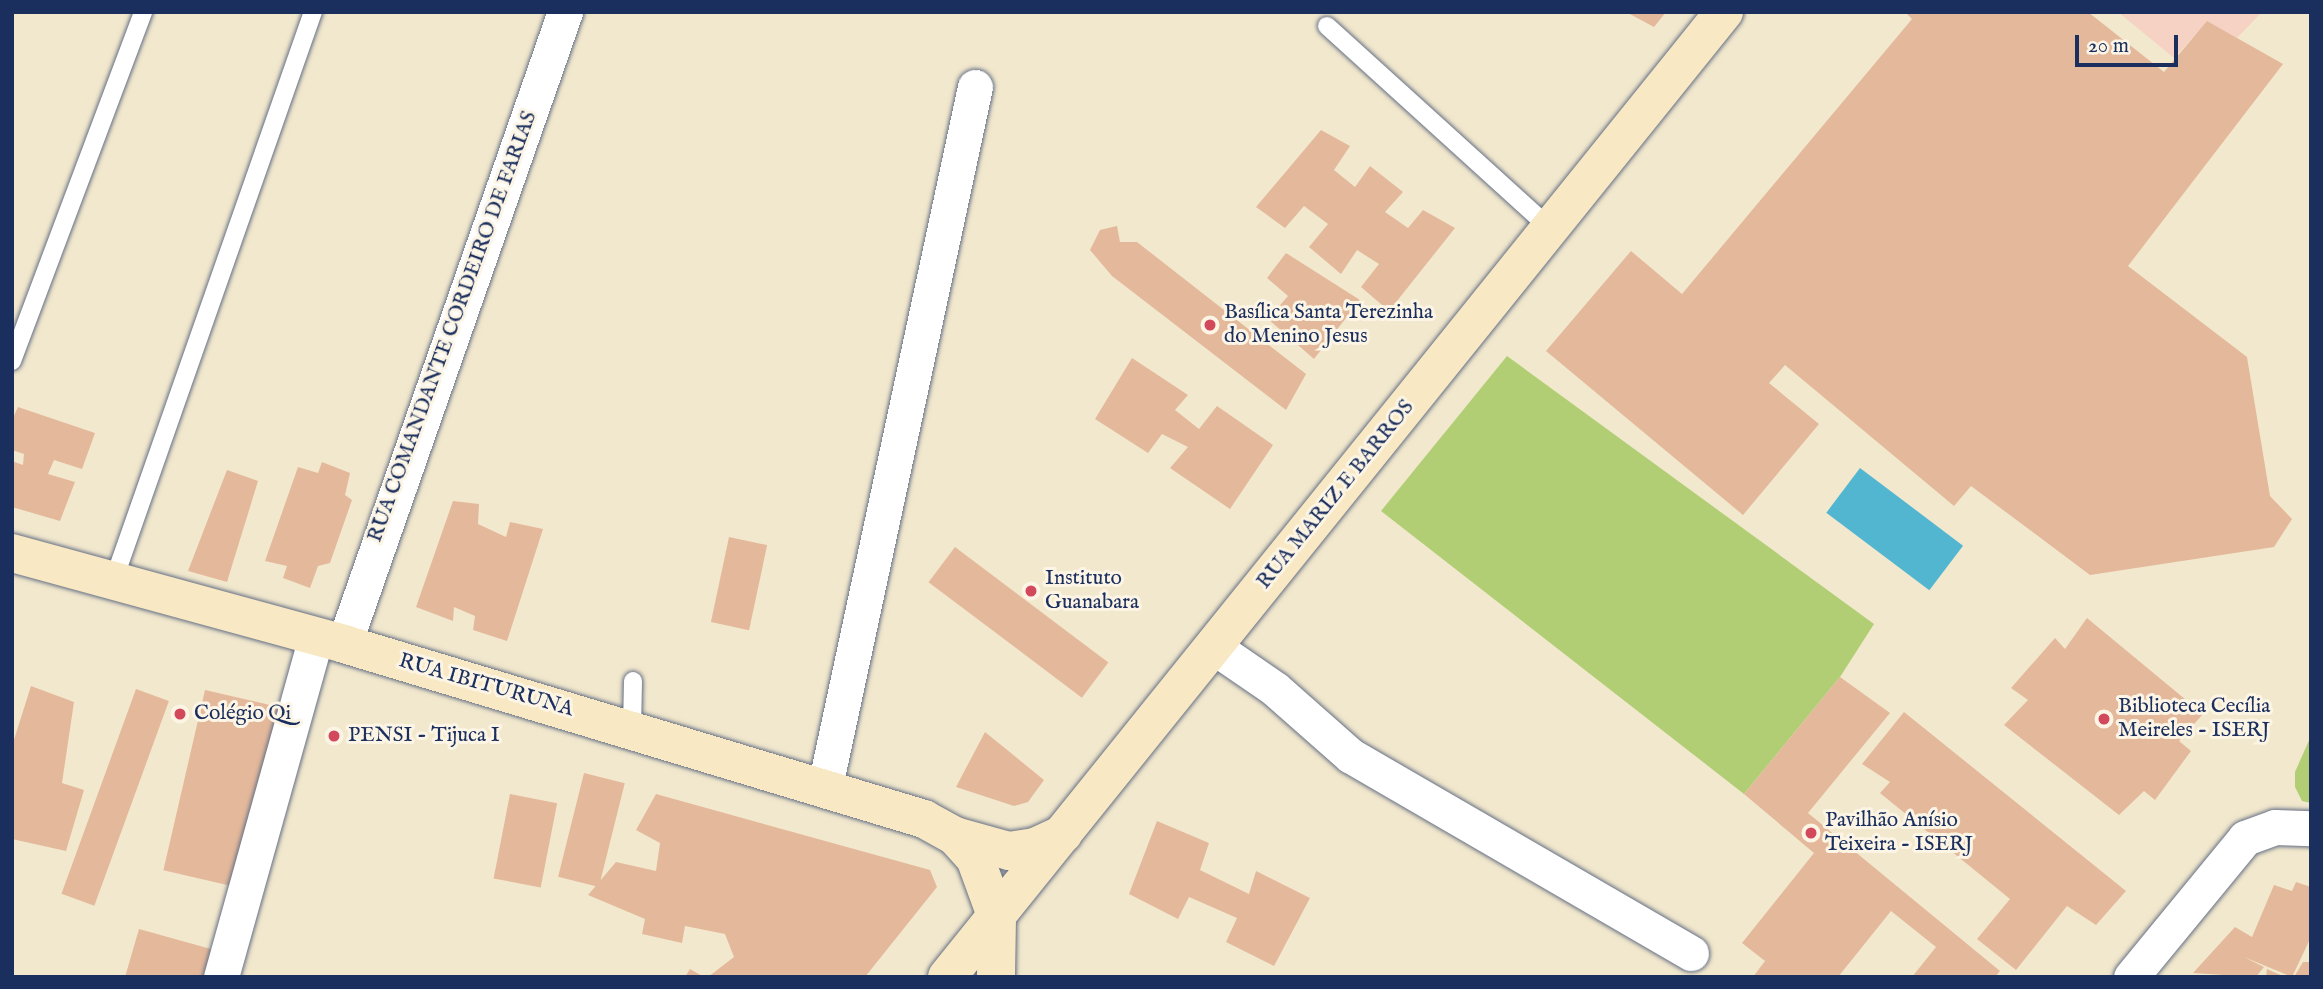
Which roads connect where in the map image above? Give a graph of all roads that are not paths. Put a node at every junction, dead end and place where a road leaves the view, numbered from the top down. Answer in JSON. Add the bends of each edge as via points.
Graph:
{"nodes":[{"id":1,"x":143,"y":12,"type":"edge"},
{"id":2,"x":313,"y":12,"type":"edge"},
{"id":3,"x":565,"y":12,"type":"edge"},
{"id":4,"x":1724,"y":12,"type":"edge"},
{"id":5,"x":1327,"y":26,"type":"dead end"},
{"id":6,"x":975,"y":88,"type":"dead end"},
{"id":7,"x":1550,"y":228,"type":"junction"},
{"id":8,"x":12,"y":361,"type":"edge"},
{"id":9,"x":12,"y":553,"type":"edge"},
{"id":10,"x":113,"y":582,"type":"junction"},
{"id":11,"x":330,"y":640,"type":"junction"},
{"id":12,"x":1214,"y":647,"type":"junction"},
{"id":13,"x":633,"y":681,"type":"dead end"},
{"id":14,"x":632,"y":729,"type":"junction"},
{"id":15,"x":825,"y":786,"type":"junction"},
{"id":16,"x":2311,"y":828,"type":"edge"},
{"id":17,"x":1063,"y":834,"type":"junction"},
{"id":18,"x":955,"y":836,"type":"junction"},
{"id":19,"x":997,"y":918,"type":"junction"},
{"id":20,"x":1691,"y":953,"type":"dead end"},
{"id":21,"x":221,"y":977,"type":"edge"},
{"id":22,"x":947,"y":977,"type":"edge"},
{"id":23,"x":996,"y":977,"type":"edge"},
{"id":24,"x":2131,"y":977,"type":"edge"}],
"edges":[{"from":1,"to":8,"type":"lane"},
{"from":2,"to":10,"type":"lane"},
{"from":3,"to":11,"type":"street","name":"RUA COMANDANTE CORDEIRO DE FARIAS"},
{"from":4,"to":7,"type":"street","name":"RUA MARIZ E BARROS"},
{"from":5,"to":7,"type":"lane"},
{"from":6,"to":15,"type":"street"},
{"from":7,"to":12,"type":"street","name":"RUA MARIZ E BARROS"},
{"from":9,"to":10,"type":"street","name":"RUA IBITURUNA"},
{"from":10,"to":11,"type":"street","name":"RUA IBITURUNA"},
{"from":11,"to":14,"type":"street","name":"RUA IBITURUNA"},
{"from":11,"to":21,"type":"street","name":"RUA COMANDANTE CORDEIRO DE FARIAS"},
{"from":12,"to":17,"type":"street","name":"RUA MARIZ E BARROS"},
{"from":12,"to":20,"type":"street","via":[[1284,697],[1351,756]]},
{"from":13,"to":14,"type":"lane"},
{"from":14,"to":15,"type":"street","name":"RUA IBITURUNA"},
{"from":15,"to":18,"type":"street","name":"RUA IBITURUNA","via":[[888,805]]},
{"from":16,"to":24,"type":"street","via":[[2275,827],[2245,838]]},
{"from":17,"to":18,"type":"street","name":"RUA IBITURUNA","via":[[1035,847],[1009,851]]},
{"from":17,"to":19,"type":"street","name":"RUA MARIZ E BARROS"},
{"from":18,"to":19,"type":"street","name":"RUA IBITURUNA","via":[[975,858]]},
{"from":19,"to":22,"type":"street","name":"RUA MARIZ E BARROS"},
{"from":19,"to":23,"type":"street"}]}
